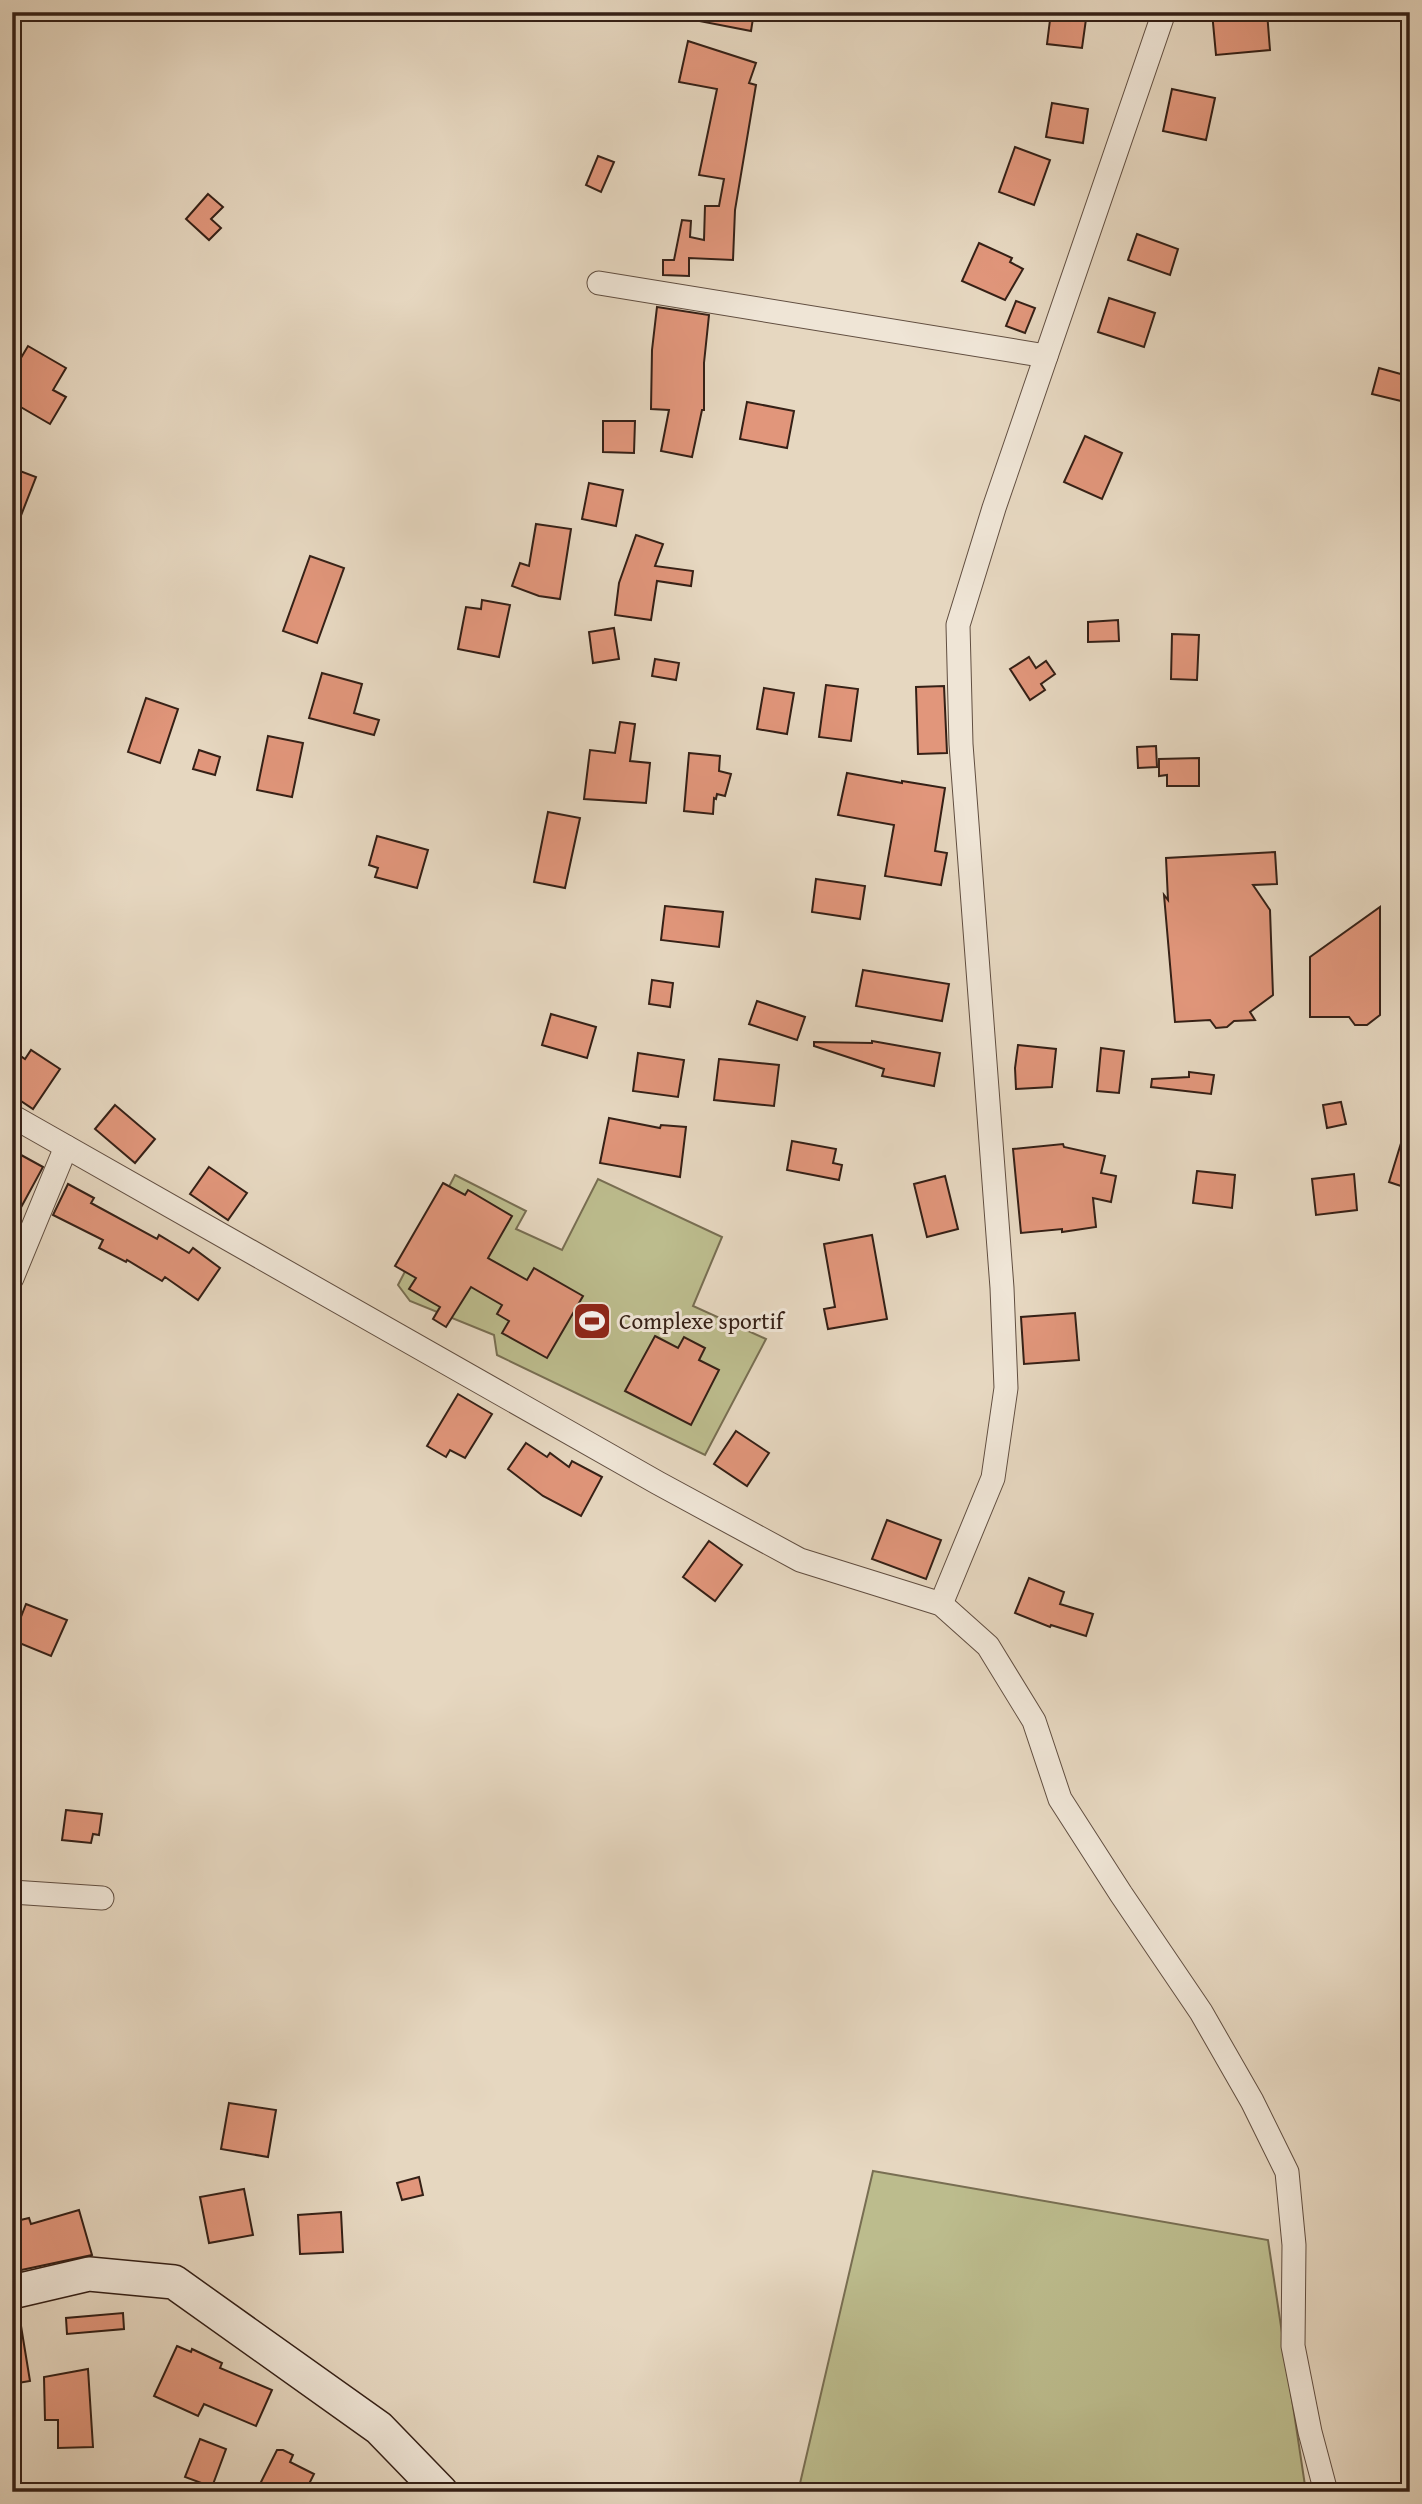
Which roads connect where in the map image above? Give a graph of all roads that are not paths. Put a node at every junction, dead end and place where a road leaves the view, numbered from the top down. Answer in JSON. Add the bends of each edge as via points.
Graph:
{"nodes":[{"id":1,"x":1164,"y":12,"type":"edge"},
{"id":2,"x":599,"y":283,"type":"dead end"},
{"id":3,"x":1046,"y":356,"type":"junction"},
{"id":4,"x":12,"y":1116,"type":"edge"},
{"id":5,"x":66,"y":1147,"type":"junction"},
{"id":6,"x":12,"y":1278,"type":"edge"},
{"id":7,"x":942,"y":1604,"type":"junction"},
{"id":8,"x":12,"y":1892,"type":"edge"},
{"id":9,"x":102,"y":1898,"type":"dead end"},
{"id":10,"x":12,"y":2292,"type":"edge"},
{"id":11,"x":441,"y":2492,"type":"edge"},
{"id":12,"x":1326,"y":2492,"type":"edge"}],
"edges":[{"from":1,"to":3,"type":"street"},
{"from":2,"to":3,"type":"street"},
{"from":3,"to":7,"type":"street","via":[[958,625],[961,744],[1006,1388],[993,1478]]},
{"from":4,"to":5,"type":"street"},
{"from":5,"to":6,"type":"street"},
{"from":5,"to":7,"type":"street","via":[[800,1560]]},
{"from":7,"to":12,"type":"street","via":[[988,1646],[1034,1721],[1060,1799],[1201,2012],[1287,2172],[1294,2245],[1293,2346]]},
{"from":8,"to":9,"type":"street"},
{"from":10,"to":11,"type":"street","via":[[89,2274],[174,2282],[379,2428]]}]}
